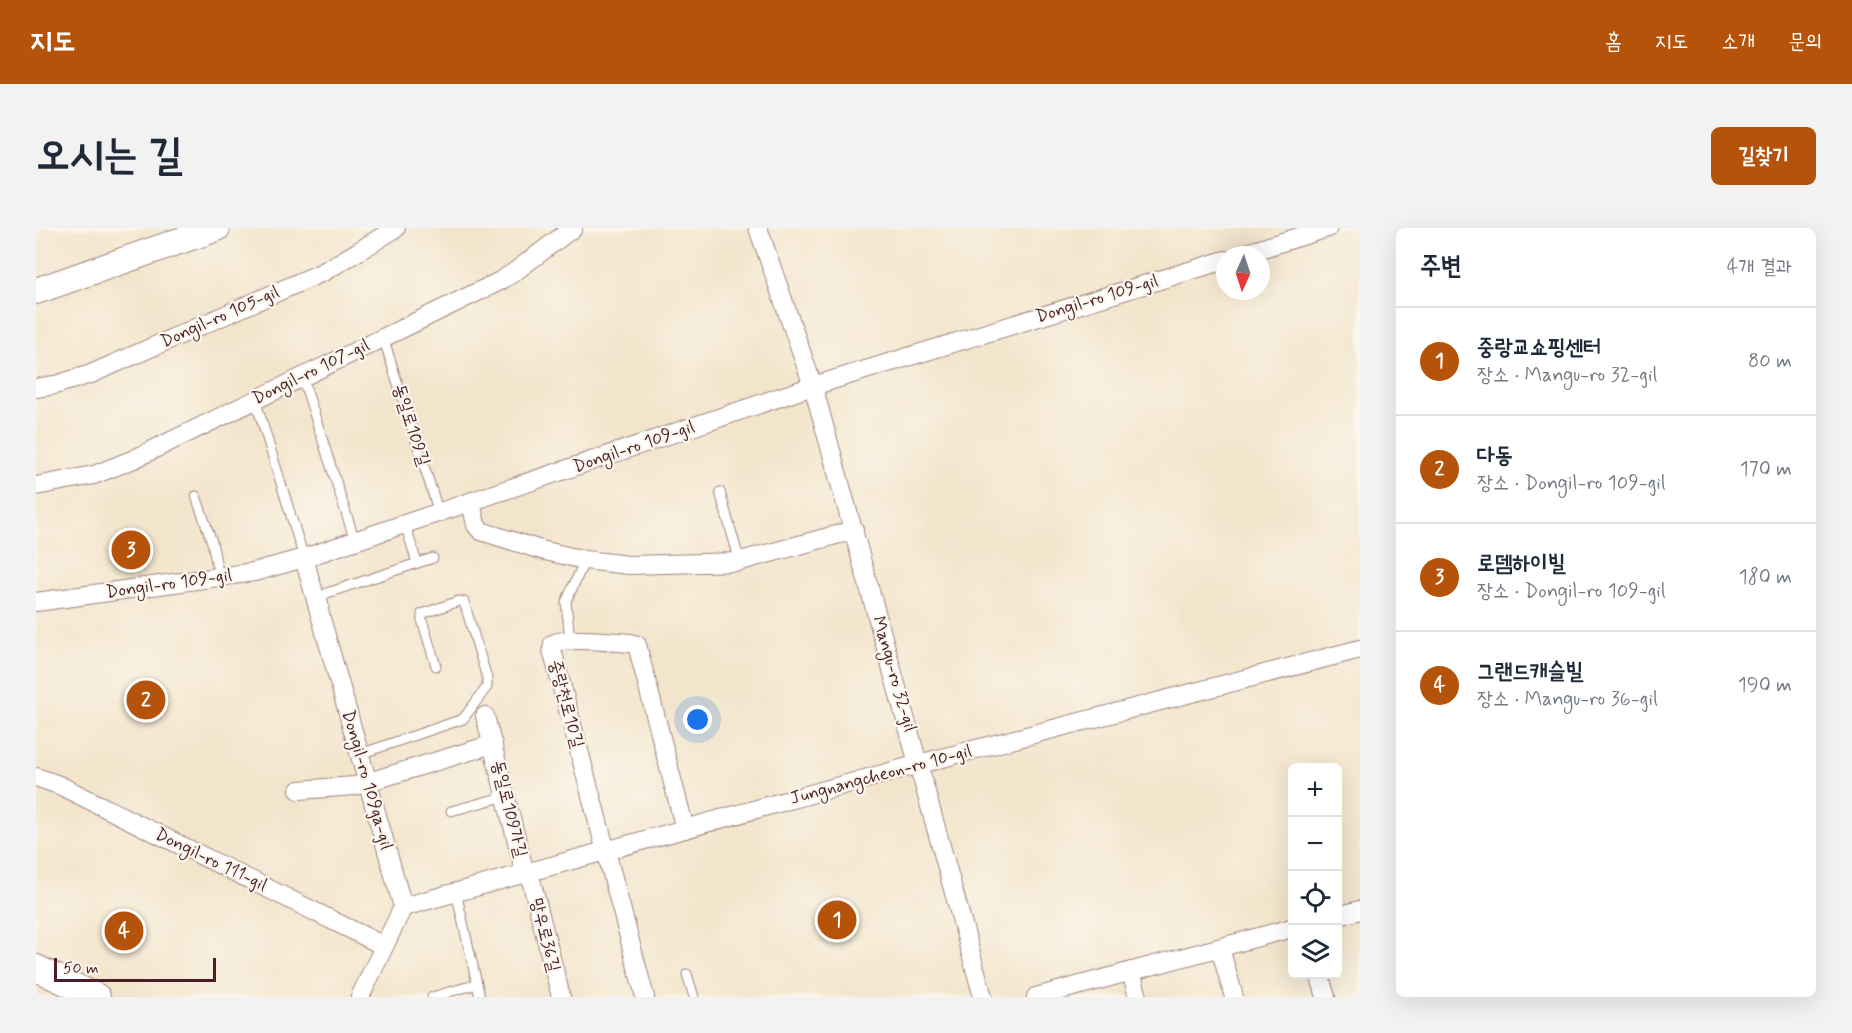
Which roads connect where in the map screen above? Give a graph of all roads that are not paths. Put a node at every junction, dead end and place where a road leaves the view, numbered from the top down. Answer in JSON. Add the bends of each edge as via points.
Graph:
{"nodes":[{"id":1,"x":217,"y":228,"type":"edge"},
{"id":2,"x":396,"y":228,"type":"edge"},
{"id":3,"x":573,"y":228,"type":"edge"},
{"id":4,"x":758,"y":228,"type":"edge"},
{"id":5,"x":1328,"y":228,"type":"edge"},
{"id":6,"x":1269,"y":246,"type":"edge"},
{"id":7,"x":1216,"y":263,"type":"edge"},
{"id":8,"x":36,"y":291,"type":"edge"},
{"id":9,"x":382,"y":337,"type":"junction"},
{"id":10,"x":302,"y":376,"type":"junction"},
{"id":11,"x":813,"y":386,"type":"junction"},
{"id":12,"x":36,"y":388,"type":"edge"},
{"id":13,"x":255,"y":399,"type":"junction"},
{"id":14,"x":36,"y":486,"type":"edge"},
{"id":15,"x":720,"y":492,"type":"dead end"},
{"id":16,"x":196,"y":496,"type":"dead end"},
{"id":17,"x":471,"y":502,"type":"junction"},
{"id":18,"x":439,"y":513,"type":"junction"},
{"id":19,"x":405,"y":524,"type":"junction"},
{"id":20,"x":854,"y":530,"type":"junction"},
{"id":21,"x":355,"y":541,"type":"junction"},
{"id":22,"x":304,"y":558,"type":"junction"},
{"id":23,"x":433,"y":558,"type":"dead end"},
{"id":24,"x":585,"y":560,"type":"junction"},
{"id":25,"x":740,"y":562,"type":"junction"},
{"id":26,"x":417,"y":563,"type":"junction"},
{"id":27,"x":219,"y":577,"type":"junction"},
{"id":28,"x":36,"y":602,"type":"edge"},
{"id":29,"x":570,"y":640,"type":"junction"},
{"id":30,"x":1360,"y":649,"type":"edge"},
{"id":31,"x":436,"y":666,"type":"dead end"},
{"id":32,"x":485,"y":716,"type":"dead end"},
{"id":33,"x":492,"y":744,"type":"junction"},
{"id":34,"x":363,"y":753,"type":"junction"},
{"id":35,"x":920,"y":764,"type":"junction"},
{"id":36,"x":36,"y":777,"type":"edge"},
{"id":37,"x":368,"y":782,"type":"junction"},
{"id":38,"x":299,"y":790,"type":"dead end"},
{"id":39,"x":506,"y":796,"type":"junction"},
{"id":40,"x":451,"y":811,"type":"dead end"},
{"id":41,"x":685,"y":829,"type":"junction"},
{"id":42,"x":605,"y":851,"type":"junction"},
{"id":43,"x":527,"y":873,"type":"junction"},
{"id":44,"x":456,"y":892,"type":"junction"},
{"id":45,"x":403,"y":907,"type":"junction"},
{"id":46,"x":1360,"y":910,"type":"edge"},
{"id":47,"x":1342,"y":915,"type":"edge"},
{"id":48,"x":1288,"y":929,"type":"edge"},
{"id":49,"x":384,"y":946,"type":"junction"},
{"id":50,"x":1220,"y":948,"type":"junction"},
{"id":51,"x":36,"y":968,"type":"edge"},
{"id":52,"x":1131,"y":971,"type":"junction"},
{"id":53,"x":687,"y":974,"type":"dead end"},
{"id":54,"x":1320,"y":979,"type":"edge"},
{"id":55,"x":477,"y":984,"type":"junction"},
{"id":56,"x":1044,"y":996,"type":"edge"},
{"id":57,"x":97,"y":997,"type":"edge"},
{"id":58,"x":360,"y":997,"type":"edge"},
{"id":59,"x":432,"y":997,"type":"edge"},
{"id":60,"x":480,"y":997,"type":"edge"},
{"id":61,"x":561,"y":997,"type":"edge"},
{"id":62,"x":645,"y":997,"type":"edge"},
{"id":63,"x":694,"y":997,"type":"edge"},
{"id":64,"x":983,"y":997,"type":"edge"},
{"id":65,"x":1138,"y":997,"type":"edge"},
{"id":66,"x":1234,"y":997,"type":"edge"},
{"id":67,"x":1326,"y":997,"type":"edge"}],
"edges":[{"from":1,"to":8,"type":"street"},
{"from":2,"to":12,"type":"street","name":"Dongil-ro 105-gil","via":[[323,272],[91,374]]},
{"from":3,"to":9,"type":"street","name":"Dongil-ro 107-gil","via":[[500,281]]},
{"from":4,"to":11,"type":"street","name":"Mangu-ro 32-gil"},
{"from":5,"to":6,"type":"street"},
{"from":7,"to":11,"type":"street","name":"Dongil-ro 109-gil"},
{"from":9,"to":10,"type":"street","name":"Dongil-ro 107-gil"},
{"from":9,"to":18,"type":"lane","name":"동일로109길"},
{"from":10,"to":13,"type":"street","name":"Dongil-ro 107-gil"},
{"from":10,"to":21,"type":"lane"},
{"from":11,"to":17,"type":"street","name":"Dongil-ro 109-gil"},
{"from":11,"to":20,"type":"street","name":"Mangu-ro 32-gil"},
{"from":13,"to":14,"type":"street","name":"Dongil-ro 107-gil","via":[[94,475]]},
{"from":13,"to":22,"type":"lane"},
{"from":15,"to":25,"type":"lane"},
{"from":16,"to":27,"type":"lane"},
{"from":17,"to":18,"type":"street","name":"Dongil-ro 109-gil"},
{"from":17,"to":24,"type":"street","via":[[481,531]]},
{"from":18,"to":19,"type":"street","name":"Dongil-ro 109-gil"},
{"from":19,"to":21,"type":"street","name":"Dongil-ro 109-gil"},
{"from":19,"to":26,"type":"lane"},
{"from":20,"to":25,"type":"street"},
{"from":20,"to":35,"type":"street","name":"Mangu-ro 32-gil"},
{"from":21,"to":22,"type":"street","name":"Dongil-ro 109-gil"},
{"from":22,"to":27,"type":"street","name":"Dongil-ro 109-gil"},
{"from":22,"to":34,"type":"street","name":"Dongil-ro 109ga-gil"},
{"from":23,"to":26,"type":"lane"},
{"from":24,"to":25,"type":"street","via":[[622,565]]},
{"from":24,"to":29,"type":"lane","via":[[566,602]]},
{"from":26,"to":34,"type":"lane","via":[[322,598]]},
{"from":27,"to":28,"type":"street","name":"Dongil-ro 109-gil"},
{"from":29,"to":41,"type":"street","name":"중랑천로10길","via":[[637,645]]},
{"from":29,"to":42,"type":"street","name":"중랑천로10길","via":[[556,642],[552,650]]},
{"from":30,"to":35,"type":"street","name":"Jungnangcheon-ro 10-gil"},
{"from":31,"to":34,"type":"lane","via":[[422,614],[464,602],[487,687],[463,719]]},
{"from":32,"to":33,"type":"street","name":"동일로109가길"},
{"from":33,"to":37,"type":"street","name":"동일로109가길"},
{"from":33,"to":39,"type":"street","name":"동일로109가길"},
{"from":34,"to":37,"type":"street","name":"Dongil-ro 109ga-gil"},
{"from":35,"to":41,"type":"street","name":"Jungnangcheon-ro 10-gil"},
{"from":35,"to":64,"type":"street","name":"Mangu-ro 32-gil"},
{"from":36,"to":49,"type":"street","name":"Dongil-ro 111-gil"},
{"from":37,"to":38,"type":"street","name":"동일로109가길"},
{"from":37,"to":45,"type":"street","name":"Dongil-ro 109ga-gil"},
{"from":39,"to":40,"type":"lane"},
{"from":39,"to":43,"type":"street","name":"동일로109가길"},
{"from":41,"to":42,"type":"street","name":"Jungnangcheon-ro 10-gil"},
{"from":42,"to":43,"type":"street","name":"Jungnangcheon-ro 10-gil"},
{"from":42,"to":62,"type":"street","name":"중랑천로10길"},
{"from":43,"to":44,"type":"street","name":"Jungnangcheon-ro 10-gil"},
{"from":43,"to":61,"type":"street","name":"망우로36길"},
{"from":44,"to":45,"type":"street","name":"Jungnangcheon-ro 10-gil"},
{"from":44,"to":55,"type":"lane"},
{"from":45,"to":49,"type":"street"},
{"from":46,"to":47,"type":"street"},
{"from":48,"to":50,"type":"street"},
{"from":49,"to":58,"type":"street"},
{"from":50,"to":52,"type":"street"},
{"from":50,"to":66,"type":"street"},
{"from":51,"to":57,"type":"street"},
{"from":52,"to":56,"type":"street"},
{"from":52,"to":65,"type":"street"},
{"from":53,"to":63,"type":"lane"},
{"from":54,"to":67,"type":"street"},
{"from":55,"to":59,"type":"lane"},
{"from":55,"to":60,"type":"lane"}]}
